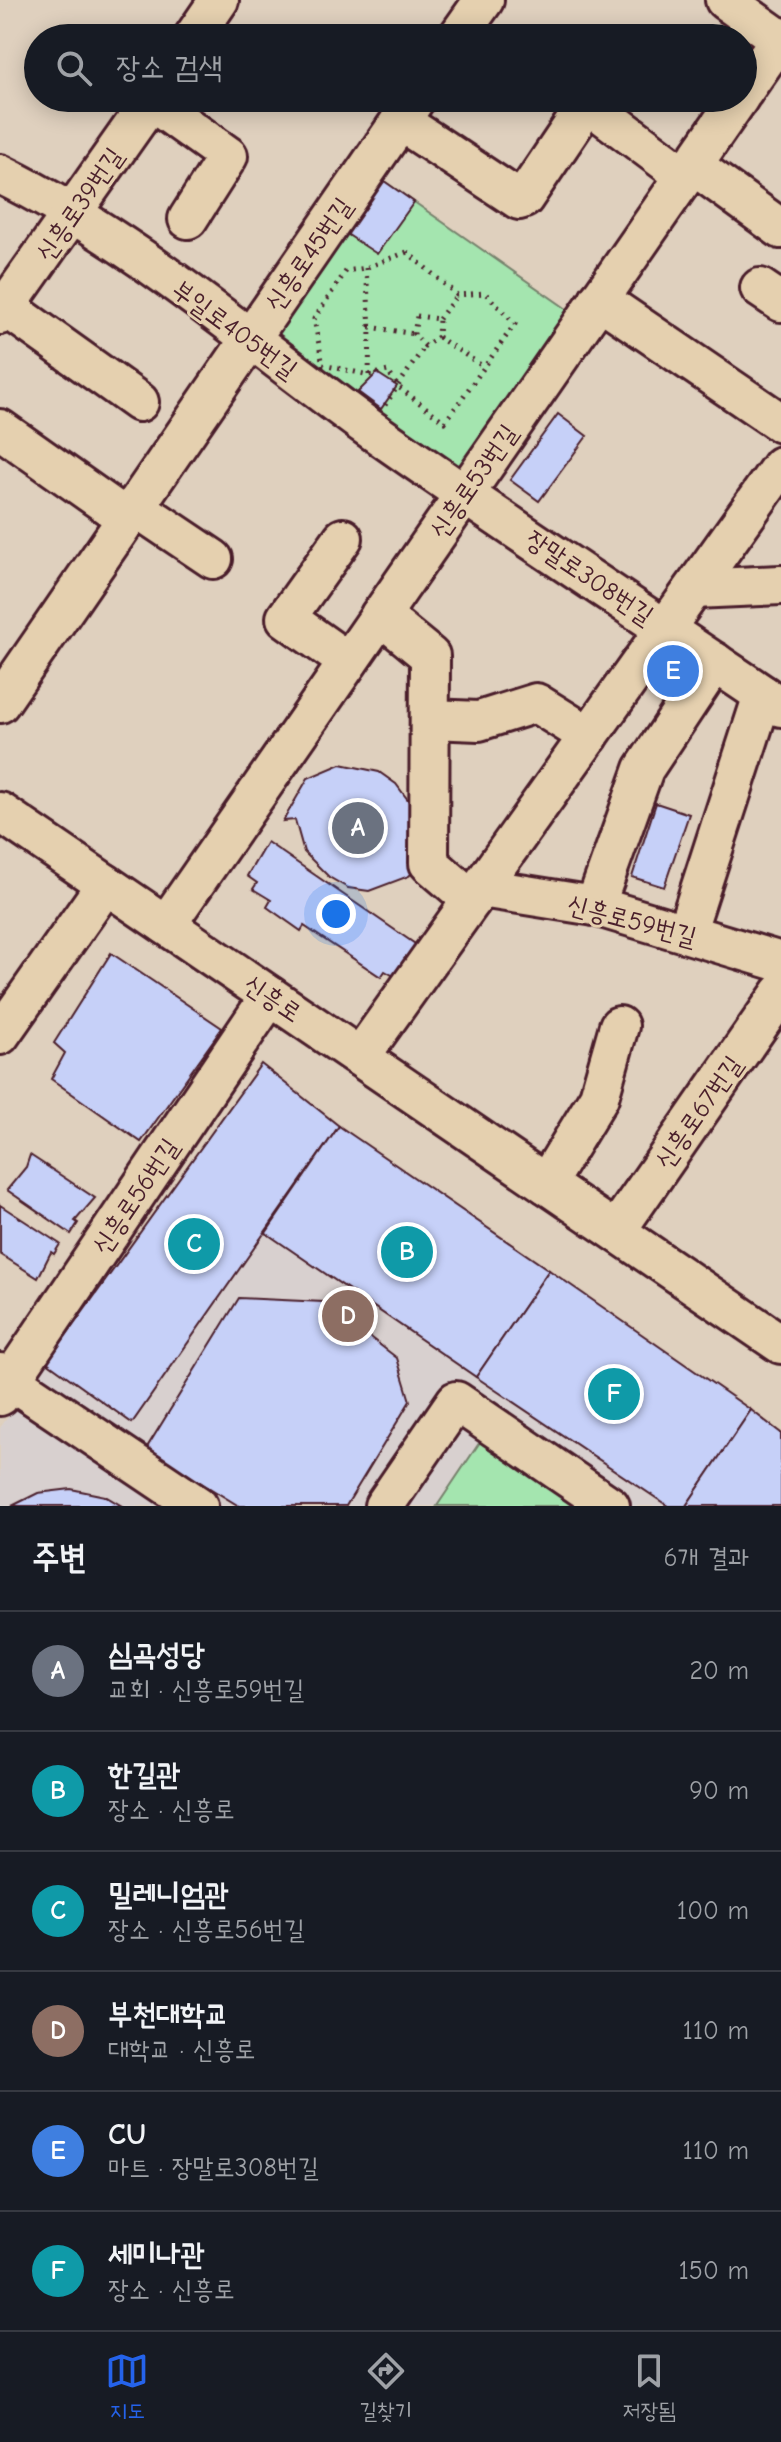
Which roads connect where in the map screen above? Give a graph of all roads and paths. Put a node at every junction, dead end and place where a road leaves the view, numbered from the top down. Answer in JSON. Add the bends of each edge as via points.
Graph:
{"nodes":[{"id":1,"x":219,"y":0,"type":"edge"},
{"id":2,"x":484,"y":0,"type":"edge"},
{"id":3,"x":725,"y":0,"type":"edge"},
{"id":4,"x":203,"y":24,"type":"edge"},
{"id":5,"x":467,"y":24,"type":"edge"},
{"id":6,"x":781,"y":39,"type":"edge"},
{"id":7,"x":757,"y":72,"type":"edge"},
{"id":8,"x":144,"y":112,"type":"edge"},
{"id":9,"x":168,"y":112,"type":"edge"},
{"id":10,"x":406,"y":112,"type":"edge"},
{"id":11,"x":412,"y":112,"type":"edge"},
{"id":12,"x":577,"y":112,"type":"edge"},
{"id":13,"x":602,"y":112,"type":"edge"},
{"id":14,"x":729,"y":112,"type":"edge"},
{"id":15,"x":689,"y":170,"type":"junction"},
{"id":16,"x":0,"y":174,"type":"edge"},
{"id":17,"x":72,"y":214,"type":"junction"},
{"id":18,"x":188,"y":219,"type":"dead end"},
{"id":19,"x":781,"y":229,"type":"edge"},
{"id":20,"x":366,"y":268,"type":"junction"},
{"id":21,"x":457,"y":295,"type":"junction"},
{"id":22,"x":599,"y":299,"type":"junction"},
{"id":23,"x":3,"y":311,"type":"edge"},
{"id":24,"x":439,"y":319,"type":"junction"},
{"id":25,"x":370,"y":327,"type":"junction"},
{"id":26,"x":414,"y":334,"type":"junction"},
{"id":27,"x":438,"y":337,"type":"junction"},
{"id":28,"x":251,"y":338,"type":"junction"},
{"id":29,"x":425,"y":346,"type":"junction"},
{"id":30,"x":484,"y":367,"type":"junction"},
{"id":31,"x":369,"y":375,"type":"junction"},
{"id":32,"x":397,"y":386,"type":"junction"},
{"id":33,"x":139,"y":402,"type":"dead end"},
{"id":34,"x":781,"y":423,"type":"edge"},
{"id":35,"x":0,"y":429,"type":"edge"},
{"id":36,"x":781,"y":466,"type":"edge"},
{"id":37,"x":465,"y":493,"type":"junction"},
{"id":38,"x":130,"y":512,"type":"junction"},
{"id":39,"x":343,"y":538,"type":"dead end"},
{"id":40,"x":213,"y":559,"type":"dead end"},
{"id":41,"x":781,"y":585,"type":"edge"},
{"id":42,"x":694,"y":589,"type":"junction"},
{"id":43,"x":380,"y":615,"type":"junction"},
{"id":44,"x":666,"y":629,"type":"junction"},
{"id":45,"x":348,"y":662,"type":"junction"},
{"id":46,"x":757,"y":686,"type":"edge"},
{"id":47,"x":0,"y":703,"type":"edge"},
{"id":48,"x":431,"y":719,"type":"junction"},
{"id":49,"x":589,"y":736,"type":"junction"},
{"id":50,"x":0,"y":812,"type":"edge"},
{"id":51,"x":106,"y":884,"type":"junction"},
{"id":52,"x":476,"y":894,"type":"junction"},
{"id":53,"x":595,"y":906,"type":"junction"},
{"id":54,"x":166,"y":925,"type":"junction"},
{"id":55,"x":686,"y":933,"type":"junction"},
{"id":56,"x":781,"y":962,"type":"edge"},
{"id":57,"x":781,"y":993,"type":"edge"},
{"id":58,"x":270,"y":996,"type":"junction"},
{"id":59,"x":619,"y":1026,"type":"dead end"},
{"id":60,"x":0,"y":1035,"type":"edge"},
{"id":61,"x":360,"y":1057,"type":"junction"},
{"id":62,"x":546,"y":1184,"type":"junction"},
{"id":63,"x":616,"y":1231,"type":"junction"},
{"id":64,"x":781,"y":1344,"type":"edge"},
{"id":65,"x":3,"y":1383,"type":"edge"},
{"id":66,"x":198,"y":1506,"type":"edge"},
{"id":67,"x":384,"y":1506,"type":"edge"},
{"id":68,"x":610,"y":1506,"type":"edge"}],
"edges":[{"from":1,"to":4,"type":"street"},
{"from":2,"to":5,"type":"street"},
{"from":3,"to":6,"type":"street"},
{"from":6,"to":7,"type":"street"},
{"from":8,"to":17,"type":"street","name":"신흥로39번길"},
{"from":9,"to":18,"type":"street","name":"신흥로39번길","via":[[228,156]]},
{"from":10,"to":28,"type":"street","name":"신흥로45번길"},
{"from":11,"to":12,"type":"street","name":"신흥로45번길","via":[[519,200]]},
{"from":13,"to":15,"type":"street"},
{"from":14,"to":15,"type":"street","name":"신흥로53번길"},
{"from":15,"to":19,"type":"street"},
{"from":15,"to":22,"type":"street","name":"신흥로53번길"},
{"from":16,"to":17,"type":"street","name":"부일로405번길"},
{"from":17,"to":23,"type":"street","name":"신흥로39번길"},
{"from":17,"to":28,"type":"street","name":"부일로405번길"},
{"from":20,"to":21,"type":"path","via":[[407,252]]},
{"from":20,"to":25,"type":"path"},
{"from":20,"to":31,"type":"path","via":[[346,271],[314,319],[323,365]]},
{"from":21,"to":24,"type":"path"},
{"from":21,"to":30,"type":"path","via":[[485,293],[515,324]]},
{"from":22,"to":34,"type":"street"},
{"from":22,"to":37,"type":"street","name":"신흥로53번길"},
{"from":23,"to":33,"type":"street","name":"신흥로39번길"},
{"from":24,"to":26,"type":"path","via":[[417,316]]},
{"from":24,"to":27,"type":"path"},
{"from":25,"to":26,"type":"path"},
{"from":25,"to":31,"type":"path"},
{"from":26,"to":29,"type":"path"},
{"from":27,"to":29,"type":"path"},
{"from":27,"to":30,"type":"path"},
{"from":28,"to":37,"type":"street","name":"부일로405번길"},
{"from":28,"to":38,"type":"street","name":"신흥로45번길"},
{"from":29,"to":32,"type":"path"},
{"from":30,"to":32,"type":"path","via":[[445,422]]},
{"from":31,"to":32,"type":"path","via":[[388,371]]},
{"from":35,"to":38,"type":"street"},
{"from":36,"to":42,"type":"street"},
{"from":37,"to":43,"type":"street","name":"신흥로53번길"},
{"from":37,"to":44,"type":"street","name":"장말로308번길"},
{"from":38,"to":40,"type":"street"},
{"from":38,"to":47,"type":"street","name":"신흥로45번길"},
{"from":39,"to":45,"type":"street","via":[[286,618]]},
{"from":41,"to":42,"type":"street"},
{"from":42,"to":44,"type":"street"},
{"from":43,"to":45,"type":"street","name":"신흥로53번길"},
{"from":43,"to":48,"type":"street","via":[[430,656]]},
{"from":44,"to":46,"type":"street","name":"장말로308번길"},
{"from":44,"to":49,"type":"street"},
{"from":45,"to":54,"type":"street","name":"신흥로53번길"},
{"from":46,"to":53,"type":"street","via":[[644,769]]},
{"from":46,"to":55,"type":"street"},
{"from":48,"to":49,"type":"street","via":[[479,721],[536,703]]},
{"from":48,"to":52,"type":"street","via":[[429,863]]},
{"from":49,"to":52,"type":"street"},
{"from":50,"to":51,"type":"street","name":"신흥로"},
{"from":51,"to":54,"type":"street","name":"신흥로"},
{"from":51,"to":60,"type":"street"},
{"from":52,"to":53,"type":"street","name":"신흥로59번길"},
{"from":52,"to":61,"type":"street"},
{"from":53,"to":55,"type":"street","name":"신흥로59번길"},
{"from":54,"to":58,"type":"street","name":"신흥로"},
{"from":55,"to":56,"type":"street","name":"신흥로59번길"},
{"from":57,"to":63,"type":"street","name":"신흥로67번길"},
{"from":58,"to":61,"type":"street","name":"신흥로"},
{"from":58,"to":65,"type":"street","name":"신흥로56번길"},
{"from":59,"to":62,"type":"street","via":[[599,1097]]},
{"from":61,"to":62,"type":"street","name":"신흥로"},
{"from":62,"to":63,"type":"street","name":"신흥로"},
{"from":63,"to":64,"type":"street","name":"신흥로"},
{"from":65,"to":66,"type":"street"},
{"from":67,"to":68,"type":"street","via":[[456,1401]]}]}
